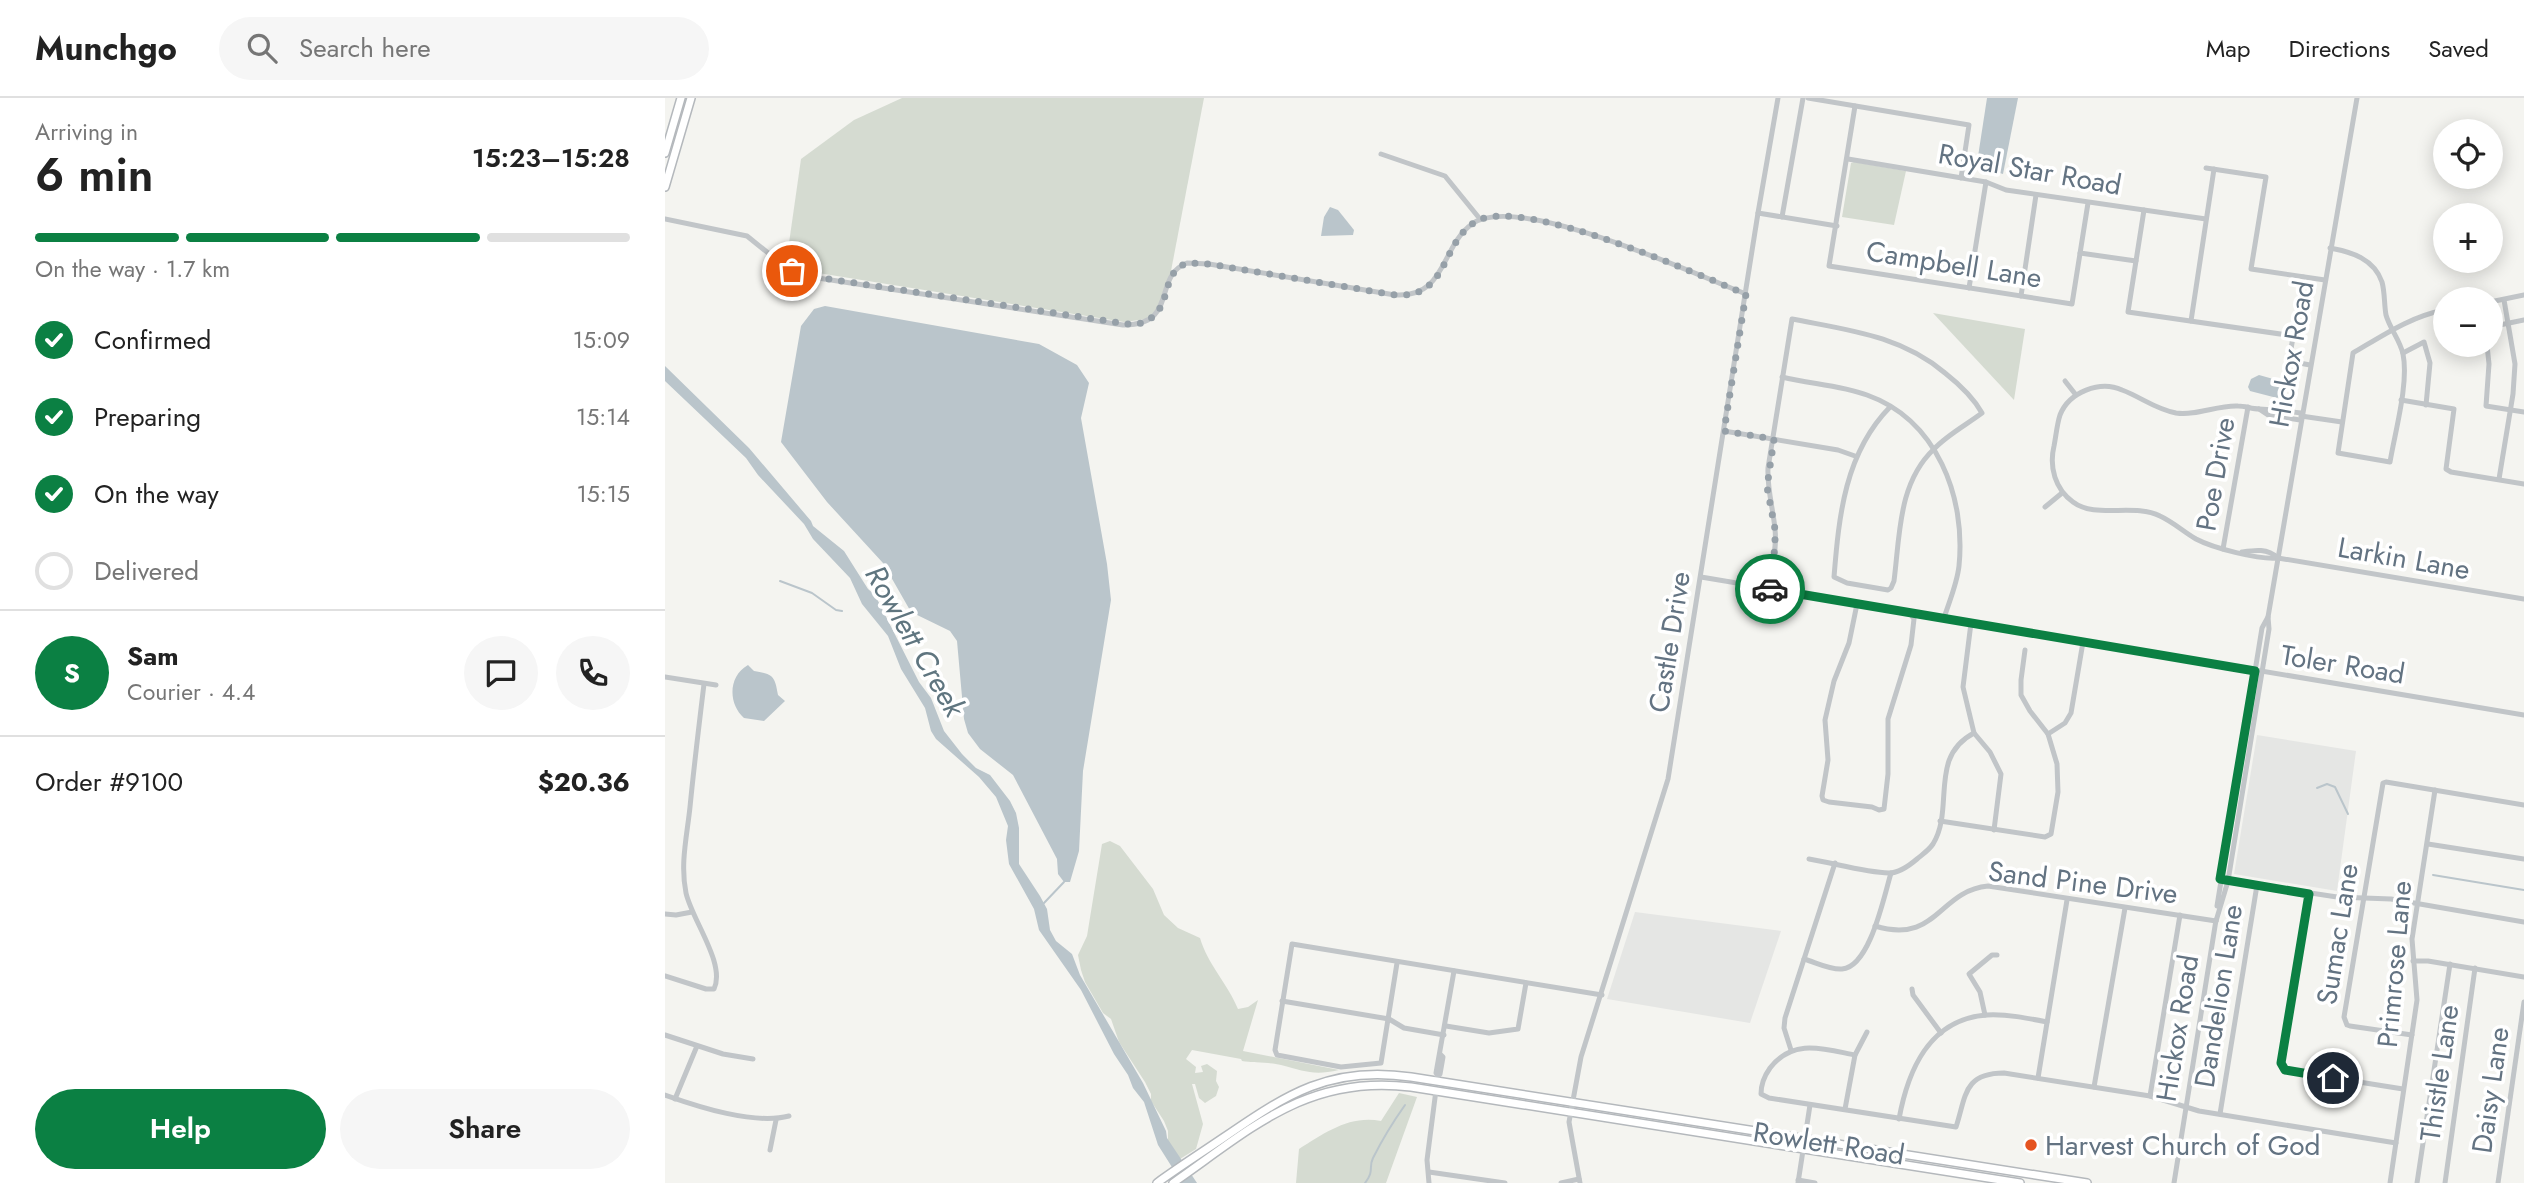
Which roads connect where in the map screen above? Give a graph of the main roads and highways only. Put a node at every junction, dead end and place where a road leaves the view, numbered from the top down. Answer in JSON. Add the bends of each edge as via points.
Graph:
{"nodes":[{"id":1,"x":681,"y":98,"type":"edge"},
{"id":2,"x":691,"y":98,"type":"edge"},
{"id":3,"x":669,"y":143,"type":"junction"},
{"id":4,"x":677,"y":145,"type":"junction"},
{"id":5,"x":665,"y":153,"type":"edge"},
{"id":6,"x":665,"y":187,"type":"edge"},
{"id":7,"x":1474,"y":1087,"type":"junction"},
{"id":8,"x":1436,"y":1090,"type":"junction"},
{"id":9,"x":1571,"y":1107,"type":"junction"},
{"id":10,"x":1715,"y":1125,"type":"junction"},
{"id":11,"x":1713,"y":1135,"type":"junction"},
{"id":12,"x":1804,"y":1143,"type":"junction"},
{"id":13,"x":1214,"y":1149,"type":"junction"},
{"id":14,"x":2001,"y":1182,"type":"edge"},
{"id":15,"x":1157,"y":1183,"type":"edge"},
{"id":16,"x":1173,"y":1183,"type":"edge"},
{"id":17,"x":2020,"y":1183,"type":"edge"},
{"id":18,"x":2087,"y":1183,"type":"edge"}],
"edges":[{"from":1,"to":3,"type":"main road"},
{"from":2,"to":4,"type":"main road"},
{"from":3,"to":4,"type":"main road"},
{"from":3,"to":5,"type":"main road"},
{"from":4,"to":6,"type":"main road"},
{"from":7,"to":8,"type":"main road","via":[[1441,1086]]},
{"from":7,"to":9,"type":"main road"},
{"from":7,"to":13,"type":"main road","via":[[1437,1078],[1378,1074],[1322,1082],[1283,1098]]},
{"from":8,"to":9,"type":"main road"},
{"from":8,"to":13,"type":"main road","via":[[1372,1084],[1328,1090],[1283,1108]]},
{"from":9,"to":10,"type":"main road","name":"Rowlett Road"},
{"from":9,"to":11,"type":"main road","name":"Rowlett Road"},
{"from":10,"to":11,"type":"main road"},
{"from":10,"to":12,"type":"main road","name":"Rowlett Road"},
{"from":11,"to":12,"type":"main road","name":"Rowlett Road"},
{"from":12,"to":14,"type":"main road","name":"Rowlett Road"},
{"from":12,"to":18,"type":"main road","name":"Rowlett Road"},
{"from":13,"to":15,"type":"main road"},
{"from":13,"to":16,"type":"main road"},
{"from":14,"to":17,"type":"main road","name":"Rowlett Road"}]}
